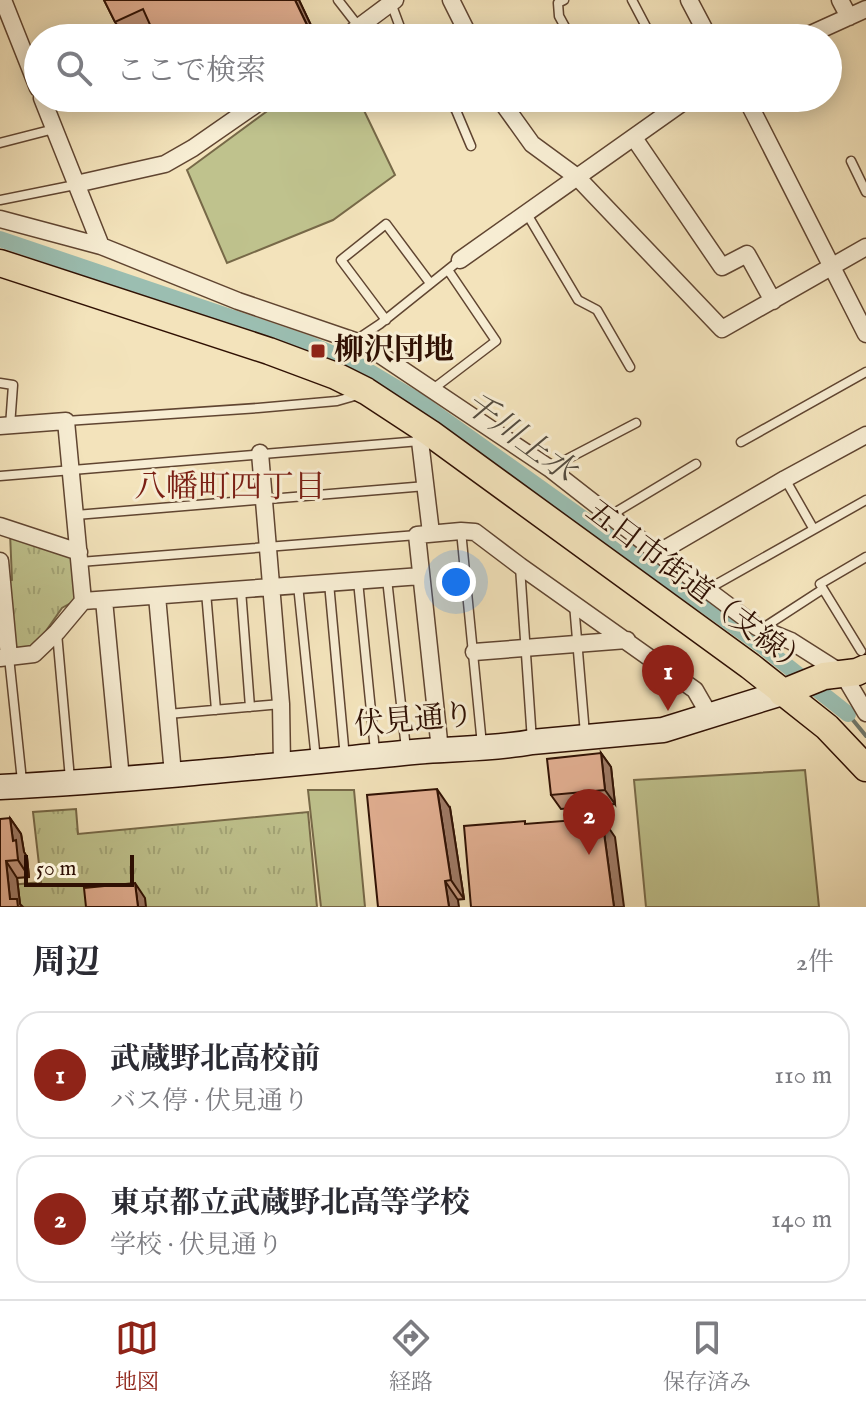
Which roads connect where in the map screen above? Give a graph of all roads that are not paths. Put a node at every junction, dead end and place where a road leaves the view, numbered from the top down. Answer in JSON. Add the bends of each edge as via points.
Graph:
{"nodes":[{"id":1,"x":3,"y":0,"type":"edge"},
{"id":2,"x":338,"y":0,"type":"edge"},
{"id":3,"x":451,"y":0,"type":"edge"},
{"id":4,"x":564,"y":0,"type":"edge"},
{"id":5,"x":632,"y":0,"type":"edge"},
{"id":6,"x":689,"y":0,"type":"edge"},
{"id":7,"x":840,"y":0,"type":"edge"},
{"id":8,"x":393,"y":2,"type":"edge"},
{"id":9,"x":866,"y":9,"type":"edge"},
{"id":10,"x":849,"y":17,"type":"junction"},
{"id":11,"x":5,"y":22,"type":"edge"},
{"id":12,"x":357,"y":24,"type":"edge"},
{"id":13,"x":363,"y":24,"type":"edge"},
{"id":14,"x":400,"y":24,"type":"edge"},
{"id":15,"x":463,"y":24,"type":"edge"},
{"id":16,"x":563,"y":24,"type":"edge"},
{"id":17,"x":645,"y":24,"type":"edge"},
{"id":18,"x":702,"y":24,"type":"edge"},
{"id":19,"x":833,"y":24,"type":"edge"},
{"id":20,"x":24,"y":60,"type":"edge"},
{"id":21,"x":47,"y":112,"type":"edge"},
{"id":22,"x":245,"y":112,"type":"edge"},
{"id":23,"x":457,"y":112,"type":"edge"},
{"id":24,"x":509,"y":112,"type":"edge"},
{"id":25,"x":670,"y":112,"type":"edge"},
{"id":26,"x":753,"y":112,"type":"edge"},
{"id":27,"x":54,"y":129,"type":"junction"},
{"id":28,"x":634,"y":138,"type":"junction"},
{"id":29,"x":0,"y":143,"type":"edge"},
{"id":30,"x":471,"y":146,"type":"dead end"},
{"id":31,"x":851,"y":161,"type":"dead end"},
{"id":32,"x":577,"y":177,"type":"junction"},
{"id":33,"x":76,"y":184,"type":"junction"},
{"id":34,"x":866,"y":192,"type":"edge"},
{"id":35,"x":0,"y":200,"type":"edge"},
{"id":36,"x":526,"y":213,"type":"junction"},
{"id":37,"x":0,"y":219,"type":"edge"},
{"id":38,"x":101,"y":246,"type":"junction"},
{"id":39,"x":866,"y":247,"type":"edge"},
{"id":40,"x":0,"y":263,"type":"edge"},
{"id":41,"x":454,"y":265,"type":"junction"},
{"id":42,"x":832,"y":267,"type":"junction"},
{"id":43,"x":430,"y":283,"type":"junction"},
{"id":44,"x":773,"y":301,"type":"junction"},
{"id":45,"x":386,"y":320,"type":"junction"},
{"id":46,"x":866,"y":334,"type":"edge"},
{"id":47,"x":355,"y":341,"type":"junction"},
{"id":48,"x":630,"y":367,"type":"dead end"},
{"id":49,"x":866,"y":372,"type":"edge"},
{"id":50,"x":0,"y":383,"type":"edge"},
{"id":51,"x":432,"y":390,"type":"junction"},
{"id":52,"x":366,"y":391,"type":"junction"},
{"id":53,"x":66,"y":421,"type":"junction"},
{"id":54,"x":636,"y":423,"type":"dead end"},
{"id":55,"x":5,"y":426,"type":"edge"},
{"id":56,"x":866,"y":435,"type":"edge"},
{"id":57,"x":425,"y":437,"type":"junction"},
{"id":58,"x":741,"y":442,"type":"dead end"},
{"id":59,"x":260,"y":453,"type":"junction"},
{"id":60,"x":696,"y":464,"type":"dead end"},
{"id":61,"x":71,"y":468,"type":"junction"},
{"id":62,"x":549,"y":468,"type":"junction"},
{"id":63,"x":0,"y":476,"type":"edge"},
{"id":64,"x":785,"y":479,"type":"junction"},
{"id":65,"x":426,"y":486,"type":"junction"},
{"id":66,"x":264,"y":499,"type":"junction"},
{"id":67,"x":866,"y":500,"type":"edge"},
{"id":68,"x":76,"y":515,"type":"junction"},
{"id":69,"x":610,"y":515,"type":"junction"},
{"id":70,"x":0,"y":526,"type":"edge"},
{"id":71,"x":813,"y":528,"type":"junction"},
{"id":72,"x":461,"y":531,"type":"junction"},
{"id":73,"x":424,"y":534,"type":"junction"},
{"id":74,"x":268,"y":547,"type":"junction"},
{"id":75,"x":658,"y":553,"type":"junction"},
{"id":76,"x":80,"y":557,"type":"junction"},
{"id":77,"x":866,"y":557,"type":"edge"},
{"id":78,"x":0,"y":561,"type":"edge"},
{"id":79,"x":520,"y":566,"type":"junction"},
{"id":80,"x":421,"y":576,"type":"junction"},
{"id":81,"x":387,"y":579,"type":"junction"},
{"id":82,"x":358,"y":581,"type":"junction"},
{"id":83,"x":329,"y":583,"type":"junction"},
{"id":84,"x":298,"y":585,"type":"junction"},
{"id":85,"x":271,"y":587,"type":"junction"},
{"id":86,"x":707,"y":589,"type":"junction"},
{"id":87,"x":823,"y":589,"type":"junction"},
{"id":88,"x":241,"y":590,"type":"junction"},
{"id":89,"x":206,"y":592,"type":"junction"},
{"id":90,"x":157,"y":596,"type":"junction"},
{"id":91,"x":104,"y":600,"type":"junction"},
{"id":92,"x":83,"y":601,"type":"junction"},
{"id":93,"x":573,"y":604,"type":"junction"},
{"id":94,"x":762,"y":629,"type":"junction"},
{"id":95,"x":57,"y":632,"type":"junction"},
{"id":96,"x":627,"y":640,"type":"junction"},
{"id":97,"x":577,"y":644,"type":"junction"},
{"id":98,"x":527,"y":648,"type":"junction"},
{"id":99,"x":474,"y":652,"type":"junction"},
{"id":100,"x":4,"y":658,"type":"edge"},
{"id":101,"x":849,"y":664,"type":"edge"},
{"id":102,"x":791,"y":690,"type":"junction"},
{"id":103,"x":281,"y":704,"type":"junction"},
{"id":104,"x":250,"y":707,"type":"junction"},
{"id":105,"x":216,"y":710,"type":"junction"},
{"id":106,"x":866,"y":713,"type":"edge"},
{"id":107,"x":168,"y":714,"type":"junction"},
{"id":108,"x":710,"y":716,"type":"junction"},
{"id":109,"x":585,"y":738,"type":"junction"},
{"id":110,"x":532,"y":742,"type":"junction"},
{"id":111,"x":483,"y":747,"type":"junction"},
{"id":112,"x":440,"y":750,"type":"junction"},
{"id":113,"x":406,"y":752,"type":"junction"},
{"id":114,"x":376,"y":756,"type":"junction"},
{"id":115,"x":346,"y":759,"type":"junction"},
{"id":116,"x":317,"y":762,"type":"junction"},
{"id":117,"x":282,"y":765,"type":"junction"},
{"id":118,"x":866,"y":768,"type":"edge"},
{"id":119,"x":173,"y":774,"type":"junction"},
{"id":120,"x":121,"y":779,"type":"junction"},
{"id":121,"x":70,"y":782,"type":"junction"},
{"id":122,"x":11,"y":787,"type":"edge"}],
"edges":[{"from":1,"to":11,"type":"street"},
{"from":2,"to":12,"type":"lane"},
{"from":3,"to":15,"type":"street"},
{"from":4,"to":16,"type":"lane","via":[[558,3]]},
{"from":5,"to":17,"type":"lane"},
{"from":6,"to":18,"type":"street"},
{"from":7,"to":10,"type":"street"},
{"from":8,"to":13,"type":"street"},
{"from":8,"to":14,"type":"lane"},
{"from":9,"to":10,"type":"street"},
{"from":10,"to":19,"type":"street"},
{"from":11,"to":20,"type":"street"},
{"from":21,"to":27,"type":"street"},
{"from":22,"to":33,"type":"street","via":[[165,164]]},
{"from":23,"to":30,"type":"lane"},
{"from":24,"to":32,"type":"street","via":[[532,144]]},
{"from":25,"to":28,"type":"street"},
{"from":26,"to":42,"type":"street"},
{"from":27,"to":29,"type":"lane"},
{"from":27,"to":33,"type":"street"},
{"from":28,"to":32,"type":"street"},
{"from":28,"to":44,"type":"street","via":[[722,267],[747,254]]},
{"from":31,"to":34,"type":"lane"},
{"from":32,"to":36,"type":"street"},
{"from":32,"to":44,"type":"street","via":[[722,329]]},
{"from":33,"to":35,"type":"lane"},
{"from":33,"to":38,"type":"street"},
{"from":36,"to":41,"type":"street"},
{"from":36,"to":48,"type":"lane","via":[[578,300],[597,310]]},
{"from":37,"to":38,"type":"street"},
{"from":38,"to":47,"type":"street"},
{"from":39,"to":42,"type":"street"},
{"from":40,"to":52,"type":"main road","name":"五日市街道（支線）","via":[[269,351]]},
{"from":41,"to":43,"type":"lane"},
{"from":41,"to":51,"type":"lane","via":[[496,341]]},
{"from":42,"to":44,"type":"street"},
{"from":42,"to":46,"type":"street"},
{"from":43,"to":45,"type":"lane"},
{"from":43,"to":45,"type":"lane","via":[[386,224],[341,260]]},
{"from":45,"to":47,"type":"lane"},
{"from":47,"to":51,"type":"street"},
{"from":49,"to":58,"type":"lane"},
{"from":50,"to":55,"type":"lane","via":[[13,385]]},
{"from":51,"to":62,"type":"street"},
{"from":52,"to":53,"type":"lane","via":[[337,401]]},
{"from":52,"to":57,"type":"main road","name":"五日市街道（支線）"},
{"from":53,"to":55,"type":"street"},
{"from":53,"to":61,"type":"street"},
{"from":54,"to":62,"type":"lane"},
{"from":56,"to":64,"type":"street"},
{"from":57,"to":59,"type":"lane"},
{"from":57,"to":65,"type":"street"},
{"from":57,"to":102,"type":"main road","name":"五日市街道（支線）"},
{"from":59,"to":61,"type":"lane"},
{"from":59,"to":66,"type":"street"},
{"from":60,"to":69,"type":"lane"},
{"from":61,"to":63,"type":"lane"},
{"from":61,"to":68,"type":"street"},
{"from":62,"to":69,"type":"street"},
{"from":64,"to":71,"type":"lane"},
{"from":64,"to":75,"type":"street"},
{"from":65,"to":66,"type":"lane"},
{"from":65,"to":73,"type":"street"},
{"from":66,"to":68,"type":"lane"},
{"from":66,"to":74,"type":"street"},
{"from":67,"to":71,"type":"lane"},
{"from":68,"to":76,"type":"street"},
{"from":69,"to":75,"type":"street"},
{"from":70,"to":76,"type":"street"},
{"from":71,"to":86,"type":"lane"},
{"from":72,"to":73,"type":"street"},
{"from":72,"to":79,"type":"street","via":[[475,532]]},
{"from":72,"to":99,"type":"lane"},
{"from":73,"to":74,"type":"lane"},
{"from":73,"to":80,"type":"street"},
{"from":74,"to":76,"type":"lane"},
{"from":74,"to":85,"type":"street"},
{"from":75,"to":86,"type":"street"},
{"from":76,"to":92,"type":"street"},
{"from":77,"to":87,"type":"lane","via":[[820,584]]},
{"from":78,"to":100,"type":"street"},
{"from":79,"to":93,"type":"street"},
{"from":79,"to":98,"type":"lane"},
{"from":80,"to":81,"type":"street"},
{"from":80,"to":112,"type":"street"},
{"from":81,"to":82,"type":"street"},
{"from":81,"to":113,"type":"lane"},
{"from":82,"to":83,"type":"street"},
{"from":82,"to":114,"type":"lane"},
{"from":83,"to":84,"type":"street"},
{"from":83,"to":115,"type":"lane"},
{"from":84,"to":85,"type":"street"},
{"from":84,"to":116,"type":"lane"},
{"from":85,"to":88,"type":"street"},
{"from":85,"to":103,"type":"street"},
{"from":86,"to":94,"type":"street"},
{"from":87,"to":94,"type":"lane"},
{"from":87,"to":101,"type":"lane"},
{"from":88,"to":89,"type":"street"},
{"from":88,"to":104,"type":"lane"},
{"from":89,"to":90,"type":"street"},
{"from":89,"to":105,"type":"lane"},
{"from":90,"to":91,"type":"street"},
{"from":90,"to":107,"type":"street"},
{"from":91,"to":92,"type":"street"},
{"from":91,"to":120,"type":"street"},
{"from":92,"to":95,"type":"street"},
{"from":93,"to":96,"type":"street"},
{"from":93,"to":97,"type":"lane"},
{"from":94,"to":101,"type":"street"},
{"from":95,"to":100,"type":"street","via":[[34,654]]},
{"from":95,"to":121,"type":"lane"},
{"from":96,"to":97,"type":"street"},
{"from":96,"to":108,"type":"street","via":[[695,690]]},
{"from":97,"to":98,"type":"street"},
{"from":97,"to":109,"type":"lane"},
{"from":98,"to":99,"type":"street"},
{"from":98,"to":110,"type":"lane"},
{"from":99,"to":111,"type":"lane"},
{"from":100,"to":122,"type":"lane"},
{"from":101,"to":102,"type":"main road","name":"伏見通り"},
{"from":101,"to":106,"type":"street"},
{"from":102,"to":108,"type":"street","name":"伏見通り"},
{"from":102,"to":118,"type":"main road","name":"五日市街道（支線）"},
{"from":103,"to":104,"type":"lane"},
{"from":103,"to":117,"type":"street"},
{"from":104,"to":105,"type":"lane"},
{"from":105,"to":107,"type":"lane"},
{"from":107,"to":119,"type":"street"},
{"from":108,"to":109,"type":"street","name":"伏見通り","via":[[663,730]]},
{"from":109,"to":110,"type":"street","name":"伏見通り"},
{"from":110,"to":111,"type":"street","name":"伏見通り"},
{"from":111,"to":112,"type":"street","name":"伏見通り"},
{"from":112,"to":113,"type":"street","name":"伏見通り"},
{"from":113,"to":114,"type":"street","name":"伏見通り"},
{"from":114,"to":115,"type":"street","name":"伏見通り"},
{"from":115,"to":116,"type":"street","name":"伏見通り"},
{"from":116,"to":117,"type":"street","name":"伏見通り"},
{"from":117,"to":119,"type":"street","name":"伏見通り"},
{"from":119,"to":120,"type":"street","name":"伏見通り"},
{"from":120,"to":121,"type":"street","name":"伏見通り"},
{"from":121,"to":122,"type":"street","name":"伏見通り"}]}
